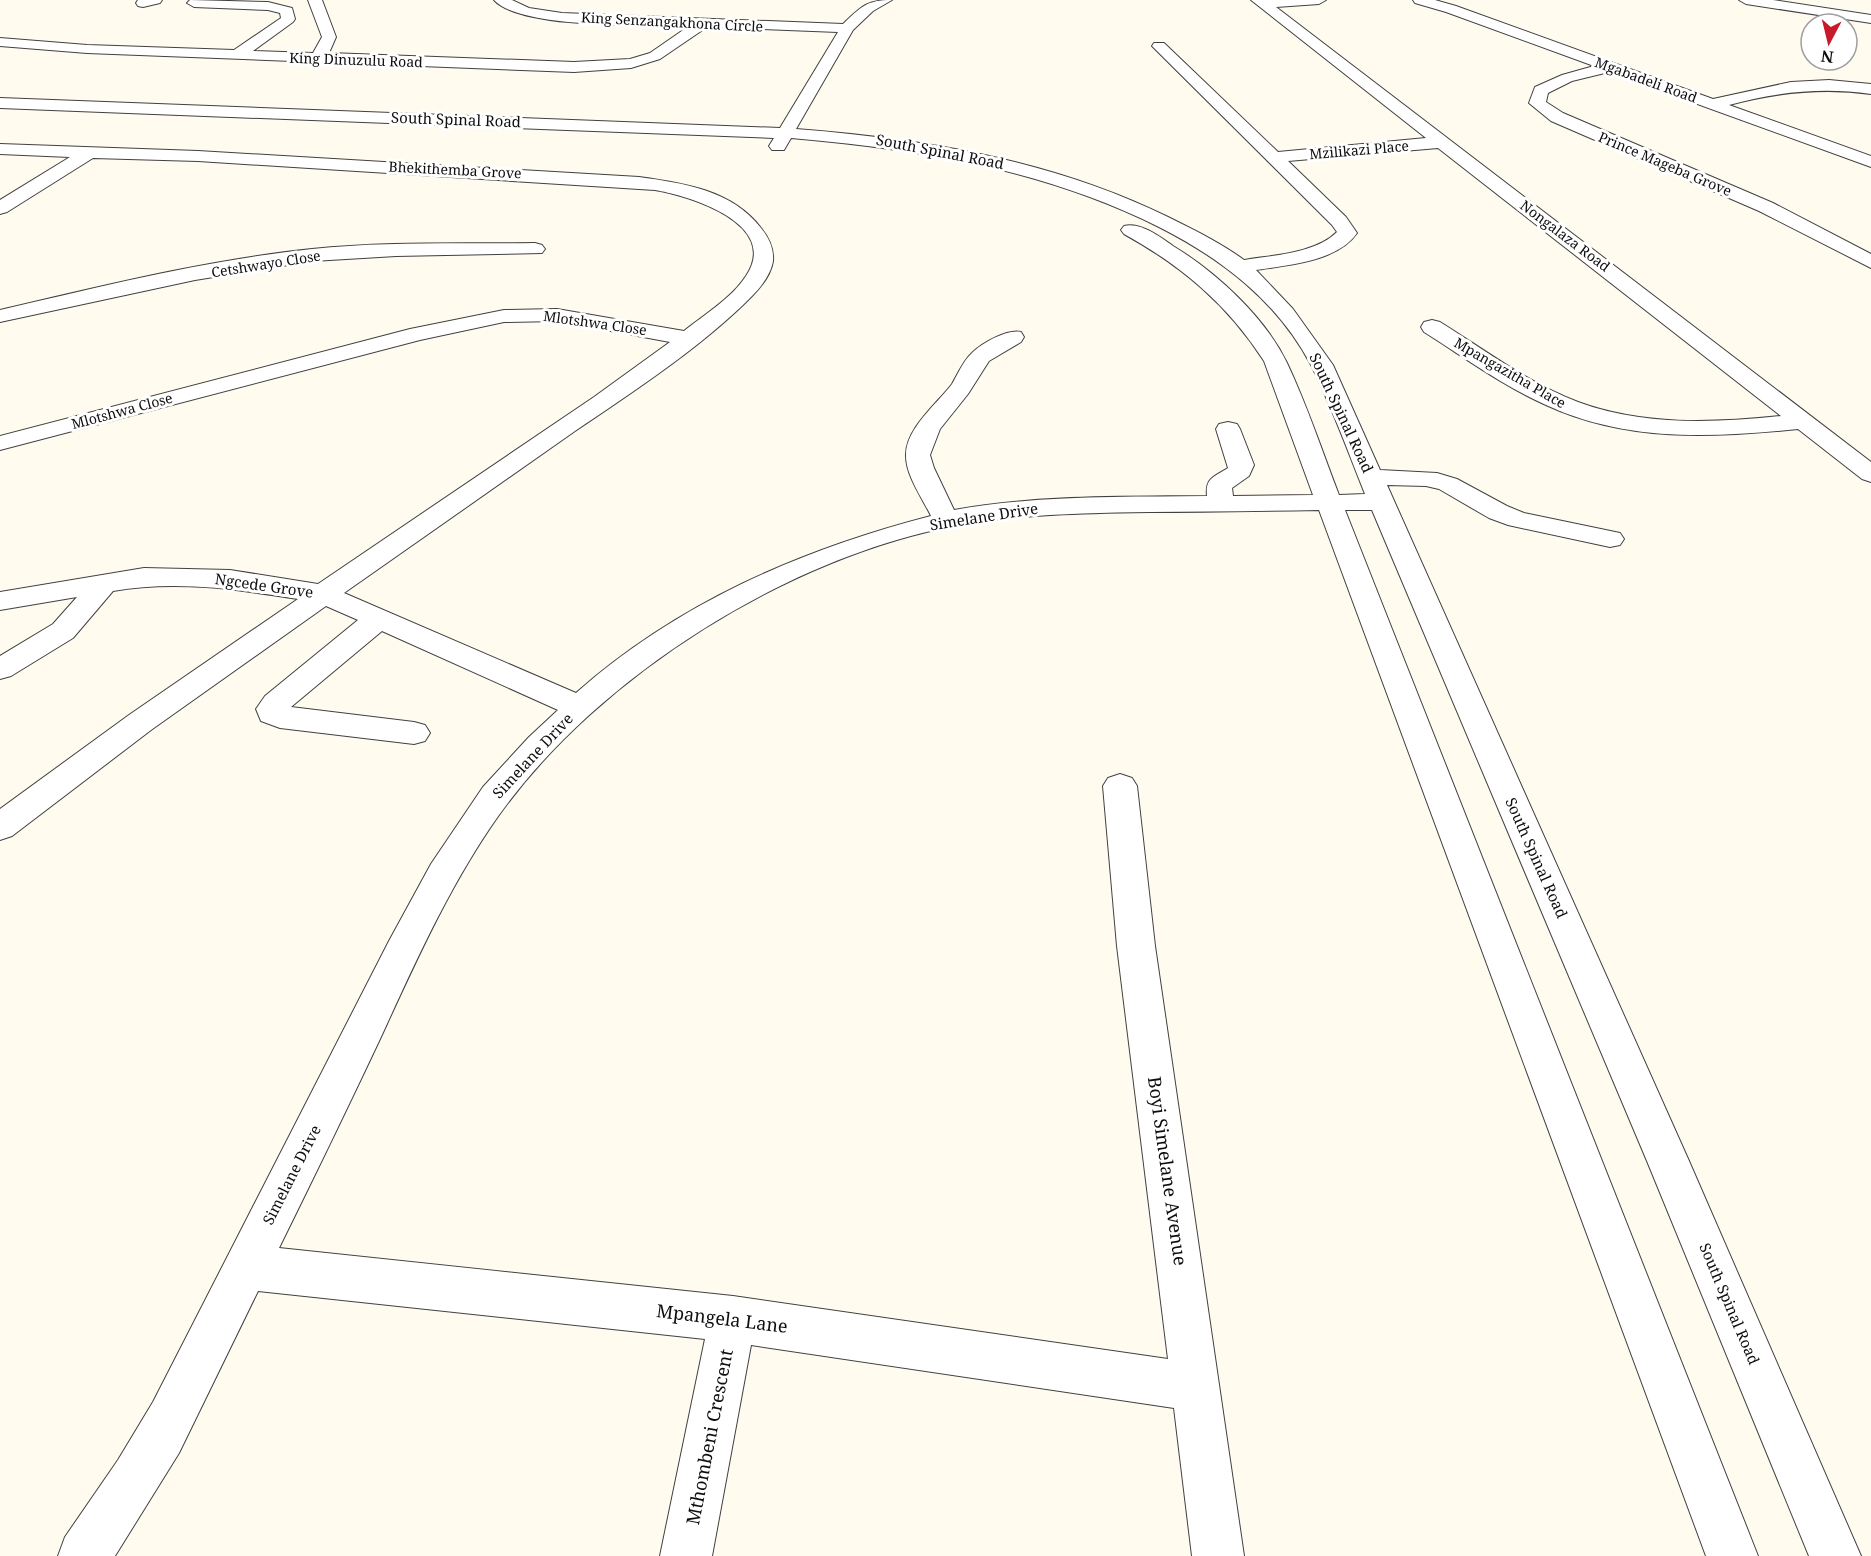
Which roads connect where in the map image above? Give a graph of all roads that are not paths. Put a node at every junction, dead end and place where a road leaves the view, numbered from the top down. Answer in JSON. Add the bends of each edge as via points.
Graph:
{"nodes":[{"id":1,"x":315,"y":0,"type":"edge"},
{"id":2,"x":501,"y":0,"type":"edge"},
{"id":3,"x":611,"y":0,"type":"edge"},
{"id":4,"x":854,"y":0,"type":"edge"},
{"id":5,"x":1319,"y":0,"type":"edge"},
{"id":6,"x":1420,"y":0,"type":"edge"},
{"id":7,"x":1746,"y":0,"type":"edge"},
{"id":8,"x":1262,"y":2,"type":"edge"},
{"id":9,"x":194,"y":3,"type":"dead end"},
{"id":10,"x":879,"y":3,"type":"edge"},
{"id":11,"x":595,"y":18,"type":"junction"},
{"id":12,"x":1871,"y":19,"type":"edge"},
{"id":13,"x":702,"y":24,"type":"junction"},
{"id":14,"x":847,"y":28,"type":"junction"},
{"id":15,"x":0,"y":42,"type":"edge"},
{"id":16,"x":1159,"y":46,"type":"dead end"},
{"id":17,"x":237,"y":55,"type":"junction"},
{"id":18,"x":317,"y":58,"type":"junction"},
{"id":19,"x":1610,"y":67,"type":"junction"},
{"id":20,"x":1837,"y":72,"type":"edge"},
{"id":21,"x":1847,"y":86,"type":"junction"},
{"id":22,"x":1871,"y":89,"type":"edge"},
{"id":23,"x":0,"y":103,"type":"edge"},
{"id":24,"x":1712,"y":104,"type":"junction"},
{"id":25,"x":159,"y":121,"type":"junction"},
{"id":26,"x":782,"y":139,"type":"junction"},
{"id":27,"x":1442,"y":142,"type":"junction"},
{"id":28,"x":0,"y":149,"type":"edge"},
{"id":29,"x":90,"y":152,"type":"junction"},
{"id":30,"x":118,"y":153,"type":"junction"},
{"id":31,"x":1275,"y":157,"type":"junction"},
{"id":32,"x":1871,"y":162,"type":"edge"},
{"id":33,"x":0,"y":208,"type":"edge"},
{"id":34,"x":536,"y":249,"type":"dead end"},
{"id":35,"x":1871,"y":262,"type":"edge"},
{"id":36,"x":1240,"y":267,"type":"junction"},
{"id":37,"x":0,"y":316,"type":"edge"},
{"id":38,"x":1432,"y":327,"type":"dead end"},
{"id":39,"x":1014,"y":337,"type":"dead end"},
{"id":40,"x":688,"y":339,"type":"junction"},
{"id":41,"x":1805,"y":421,"type":"junction"},
{"id":42,"x":1228,"y":429,"type":"dead end"},
{"id":43,"x":0,"y":443,"type":"edge"},
{"id":44,"x":1871,"y":474,"type":"edge"},
{"id":45,"x":1376,"y":489,"type":"junction"},
{"id":46,"x":1330,"y":503,"type":"junction"},
{"id":47,"x":1221,"y":504,"type":"junction"},
{"id":48,"x":946,"y":520,"type":"junction"},
{"id":49,"x":1610,"y":539,"type":"dead end"},
{"id":50,"x":105,"y":582,"type":"junction"},
{"id":51,"x":323,"y":594,"type":"junction"},
{"id":52,"x":0,"y":601,"type":"edge"},
{"id":53,"x":378,"y":619,"type":"junction"},
{"id":54,"x":0,"y":669,"type":"edge"},
{"id":55,"x":579,"y":707,"type":"junction"},
{"id":56,"x":414,"y":733,"type":"dead end"},
{"id":57,"x":1119,"y":786,"type":"dead end"},
{"id":58,"x":0,"y":827,"type":"edge"},
{"id":59,"x":246,"y":1266,"type":"junction"},
{"id":60,"x":733,"y":1319,"type":"junction"},
{"id":61,"x":1196,"y":1387,"type":"junction"},
{"id":62,"x":84,"y":1556,"type":"edge"},
{"id":63,"x":686,"y":1556,"type":"edge"},
{"id":64,"x":1218,"y":1556,"type":"edge"},
{"id":65,"x":1732,"y":1556,"type":"edge"},
{"id":66,"x":1835,"y":1556,"type":"edge"}],
"edges":[{"from":1,"to":18,"type":"street","via":[[329,37]]},
{"from":2,"to":11,"type":"street","name":"King Senzangakhona Circle","via":[[526,12]]},
{"from":3,"to":11,"type":"street"},
{"from":4,"to":10,"type":"street"},
{"from":5,"to":8,"type":"street"},
{"from":6,"to":19,"type":"street","name":"Mgabadeli Road"},
{"from":7,"to":12,"type":"street"},
{"from":8,"to":27,"type":"street","name":"Nongalaza Road"},
{"from":9,"to":17,"type":"street","via":[[273,6],[287,11],[288,19]]},
{"from":10,"to":14,"type":"street"},
{"from":11,"to":13,"type":"street","name":"King Senzangakhona Circle"},
{"from":13,"to":14,"type":"street","name":"King Senzangakhona Circle"},
{"from":13,"to":18,"type":"street","name":"King Dinuzulu Road","via":[[655,56],[603,66]]},
{"from":14,"to":26,"type":"street"},
{"from":15,"to":17,"type":"street","name":"King Dinuzulu Road"},
{"from":16,"to":31,"type":"street","name":"Mzilikazi Place"},
{"from":17,"to":18,"type":"street","name":"King Dinuzulu Road"},
{"from":19,"to":24,"type":"street","name":"Mgabadeli Road"},
{"from":19,"to":35,"type":"street","name":"Prince Mageba Grove","via":[[1551,85],[1541,90],[1537,103],[1557,117],[1801,223]]},
{"from":20,"to":21,"type":"street"},
{"from":21,"to":22,"type":"street"},
{"from":21,"to":24,"type":"street","via":[[1790,86]]},
{"from":23,"to":25,"type":"street","name":"South Spinal Road","via":[[129,110]]},
{"from":24,"to":32,"type":"street","name":"Mgabadeli Road"},
{"from":25,"to":26,"type":"street","name":"South Spinal Road"},
{"from":25,"to":30,"type":"street"},
{"from":26,"to":36,"type":"street","name":"South Spinal Road","via":[[870,139],[925,146],[1070,182],[1160,219]]},
{"from":26,"to":46,"type":"street","name":"South Spinal Road","via":[[983,175],[1080,206],[1159,244],[1205,276],[1258,333],[1275,361]]},
{"from":27,"to":31,"type":"street","name":"Mzilikazi Place"},
{"from":27,"to":41,"type":"street","name":"Nongalaza Road"},
{"from":28,"to":29,"type":"street","name":"Bhekithemba Grove"},
{"from":29,"to":30,"type":"street","name":"Bhekithemba Grove"},
{"from":29,"to":33,"type":"street"},
{"from":30,"to":40,"type":"street","name":"Bhekithemba Grove","via":[[597,178],[669,186],[699,194],[739,214],[753,229],[763,253],[761,267],[741,294]]},
{"from":31,"to":36,"type":"street","name":"Mzilikazi Place","via":[[1347,233],[1318,250]]},
{"from":34,"to":37,"type":"street","name":"Cetshwayo Close","via":[[305,256],[120,289]]},
{"from":36,"to":45,"type":"street","name":"South Spinal Road","via":[[1288,318],[1322,365]]},
{"from":38,"to":41,"type":"street","name":"Mpangazitha Place","via":[[1541,393],[1601,417],[1688,429]]},
{"from":39,"to":48,"type":"street","via":[[980,357],[960,389],[928,427],[921,443],[921,468]]},
{"from":40,"to":43,"type":"street","name":"Mlotshwa Close","via":[[556,315],[504,316],[418,334]]},
{"from":40,"to":51,"type":"street"},
{"from":41,"to":44,"type":"street","name":"Nongalaza Road"},
{"from":42,"to":47,"type":"street","via":[[1241,465],[1240,471],[1219,485]]},
{"from":45,"to":46,"type":"street","name":"Simelane Drive"},
{"from":45,"to":49,"type":"street","name":"Simelane Drive","via":[[1428,478],[1517,519]]},
{"from":45,"to":66,"type":"street","name":"South Spinal Road"},
{"from":46,"to":47,"type":"street","name":"Simelane Drive"},
{"from":46,"to":65,"type":"street","name":"South Spinal Road"},
{"from":47,"to":48,"type":"street","name":"Simelane Drive","via":[[1070,506]]},
{"from":48,"to":55,"type":"street","name":"Simelane Drive","via":[[827,554],[754,586],[684,627]]},
{"from":50,"to":51,"type":"street","name":"Ngcede Grove","via":[[144,578],[230,579]]},
{"from":50,"to":52,"type":"street","name":"Ngcede Grove"},
{"from":50,"to":54,"type":"street","via":[[54,638]]},
{"from":51,"to":53,"type":"street","name":"Ngcede Grove"},
{"from":51,"to":58,"type":"street"},
{"from":53,"to":55,"type":"street","name":"Ngcede Grove"},
{"from":53,"to":56,"type":"street","via":[[276,703],[272,713]]},
{"from":55,"to":59,"type":"street","name":"Simelane Drive","via":[[494,798],[463,842],[421,914]]},
{"from":57,"to":61,"type":"street","name":"Boyi Simelane Avenue","via":[[1136,946]]},
{"from":59,"to":60,"type":"street","name":"Mpangela Lane"},
{"from":59,"to":62,"type":"street","name":"Simelane Drive","via":[[154,1449]]},
{"from":60,"to":61,"type":"street","name":"Mpangela Lane"},
{"from":60,"to":63,"type":"street","name":"Mthombeni Crescent"},
{"from":61,"to":64,"type":"street","name":"Boyi Simelane Avenue"}]}
